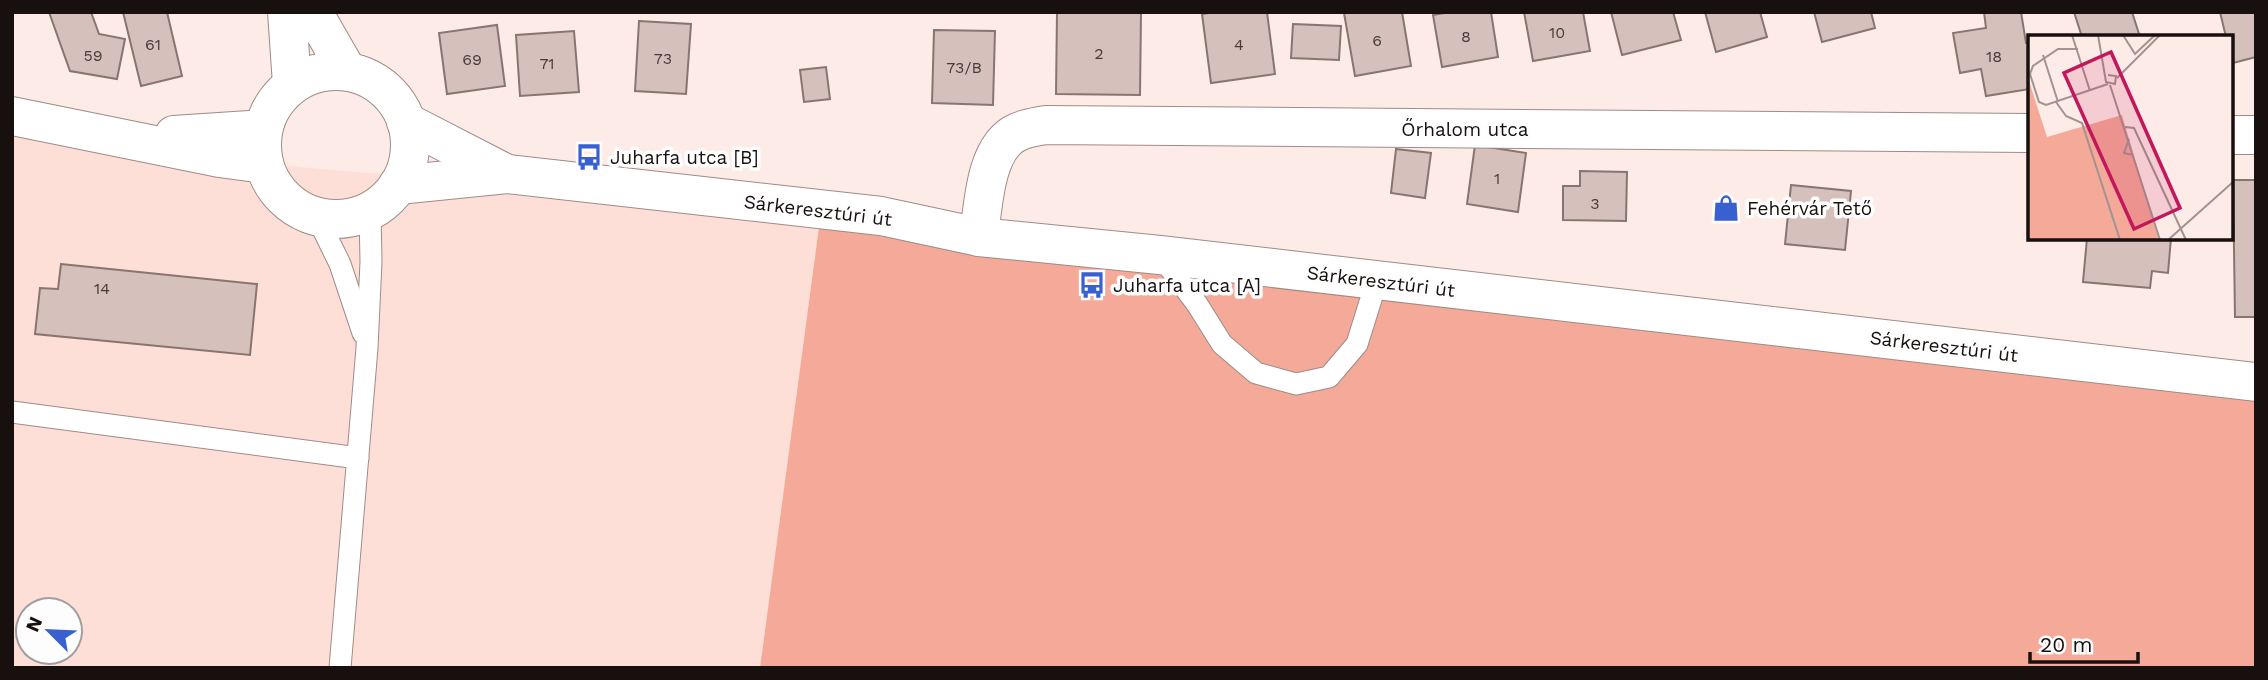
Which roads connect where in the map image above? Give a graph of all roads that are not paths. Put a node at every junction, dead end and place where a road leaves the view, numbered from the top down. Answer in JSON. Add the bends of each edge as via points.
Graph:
{"nodes":[{"id":1,"x":287,"y":12,"type":"edge"},
{"id":2,"x":313,"y":12,"type":"edge"},
{"id":3,"x":347,"y":71,"type":"junction"},
{"id":4,"x":292,"y":84,"type":"junction"},
{"id":5,"x":12,"y":116,"type":"edge"},
{"id":6,"x":406,"y":122,"type":"junction"},
{"id":7,"x":2028,"y":134,"type":"edge"},
{"id":8,"x":2233,"y":135,"type":"edge"},
{"id":9,"x":2256,"y":135,"type":"edge"},
{"id":10,"x":264,"y":147,"type":"junction"},
{"id":11,"x":507,"y":174,"type":"junction"},
{"id":12,"x":398,"y":185,"type":"junction"},
{"id":13,"x":370,"y":211,"type":"junction"},
{"id":14,"x":317,"y":216,"type":"junction"},
{"id":15,"x":979,"y":237,"type":"junction"},
{"id":16,"x":1160,"y":255,"type":"junction"},
{"id":17,"x":1377,"y":281,"type":"junction"},
{"id":18,"x":368,"y":348,"type":"junction"},
{"id":19,"x":2256,"y":382,"type":"edge"},
{"id":20,"x":12,"y":412,"type":"edge"},
{"id":21,"x":358,"y":458,"type":"junction"},
{"id":22,"x":340,"y":668,"type":"edge"}],
"edges":[{"from":1,"to":4,"type":"main road"},
{"from":2,"to":3,"type":"main road"},
{"from":3,"to":4,"type":"main road","via":[[319,72]]},
{"from":3,"to":6,"type":"main road","via":[[373,80],[394,98]]},
{"from":4,"to":10,"type":"main road","via":[[274,104]]},
{"from":5,"to":10,"type":"main road","via":[[127,137]]},
{"from":6,"to":11,"type":"main road","name":"Sárkeresztúri út"},
{"from":6,"to":12,"type":"main road","via":[[410,144]]},
{"from":7,"to":15,"type":"main road","name":"Őrhalom utca","via":[[1045,125],[1016,132],[995,153]]},
{"from":8,"to":9,"type":"main road"},
{"from":10,"to":14,"type":"main road","via":[[272,182],[284,198]]},
{"from":11,"to":12,"type":"main road","name":"Sárkeresztúri út"},
{"from":11,"to":15,"type":"main road","name":"Sárkeresztúri út","via":[[881,216]]},
{"from":12,"to":13,"type":"main road"},
{"from":13,"to":14,"type":"main road","via":[[344,218]]},
{"from":13,"to":18,"type":"lane"},
{"from":14,"to":18,"type":"lane","via":[[340,264]]},
{"from":15,"to":16,"type":"main road","name":"Sárkeresztúri út"},
{"from":16,"to":17,"type":"main road","name":"Sárkeresztúri út"},
{"from":16,"to":17,"type":"lane","via":[[1222,344],[1256,373],[1296,384],[1329,377],[1357,344]]},
{"from":17,"to":19,"type":"main road","name":"Sárkeresztúri út"},
{"from":18,"to":21,"type":"lane"},
{"from":20,"to":21,"type":"lane"},
{"from":21,"to":22,"type":"lane"}]}
